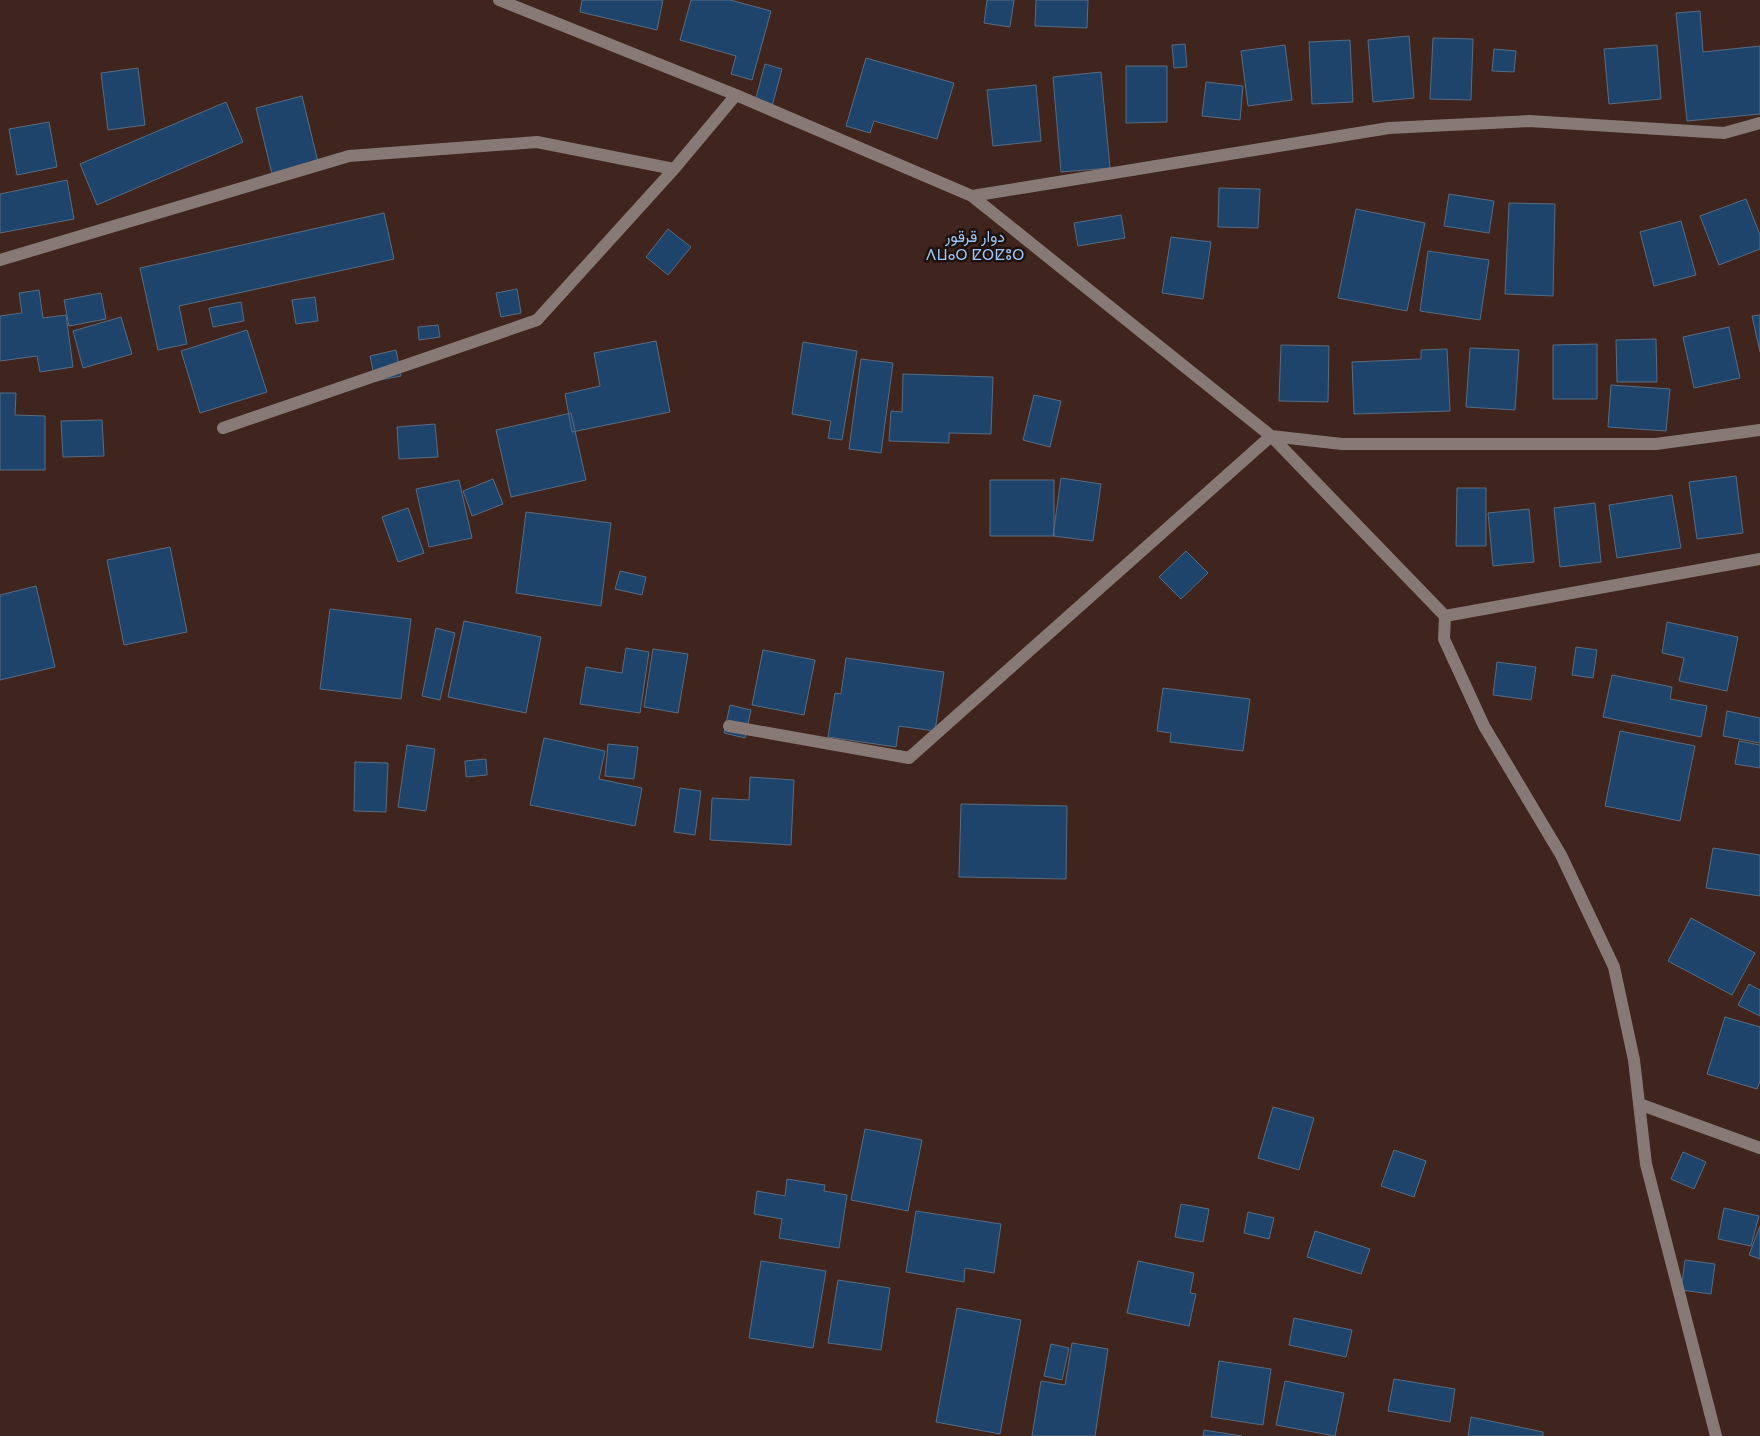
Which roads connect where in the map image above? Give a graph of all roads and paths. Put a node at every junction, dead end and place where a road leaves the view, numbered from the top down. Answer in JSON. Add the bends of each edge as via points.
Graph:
{"nodes":[{"id":1,"x":499,"y":0,"type":"edge"},
{"id":2,"x":736,"y":95,"type":"junction"},
{"id":3,"x":1760,"y":123,"type":"edge"},
{"id":4,"x":674,"y":168,"type":"junction"},
{"id":5,"x":972,"y":196,"type":"junction"},
{"id":6,"x":0,"y":260,"type":"edge"},
{"id":7,"x":223,"y":428,"type":"dead end"},
{"id":8,"x":1760,"y":430,"type":"edge"},
{"id":9,"x":1270,"y":436,"type":"junction"},
{"id":10,"x":1760,"y":560,"type":"edge"},
{"id":11,"x":1445,"y":616,"type":"junction"},
{"id":12,"x":729,"y":726,"type":"dead end"},
{"id":13,"x":1639,"y":1104,"type":"junction"},
{"id":14,"x":1760,"y":1148,"type":"edge"},
{"id":15,"x":1716,"y":1436,"type":"edge"}],
"edges":[{"from":1,"to":2,"type":"street"},
{"from":2,"to":4,"type":"street"},
{"from":2,"to":5,"type":"street"},
{"from":3,"to":5,"type":"street","via":[[1724,134],[1529,121],[1390,128]]},
{"from":4,"to":6,"type":"street","via":[[537,142],[349,156]]},
{"from":4,"to":7,"type":"street","via":[[538,320]]},
{"from":5,"to":9,"type":"street"},
{"from":8,"to":9,"type":"street","via":[[1656,444],[1342,444]]},
{"from":9,"to":11,"type":"street"},
{"from":9,"to":12,"type":"street","via":[[909,758]]},
{"from":10,"to":11,"type":"street"},
{"from":11,"to":13,"type":"street","via":[[1444,639],[1484,726],[1561,855],[1614,967],[1634,1060]]},
{"from":13,"to":14,"type":"street"},
{"from":13,"to":15,"type":"street","via":[[1646,1164]]}]}
